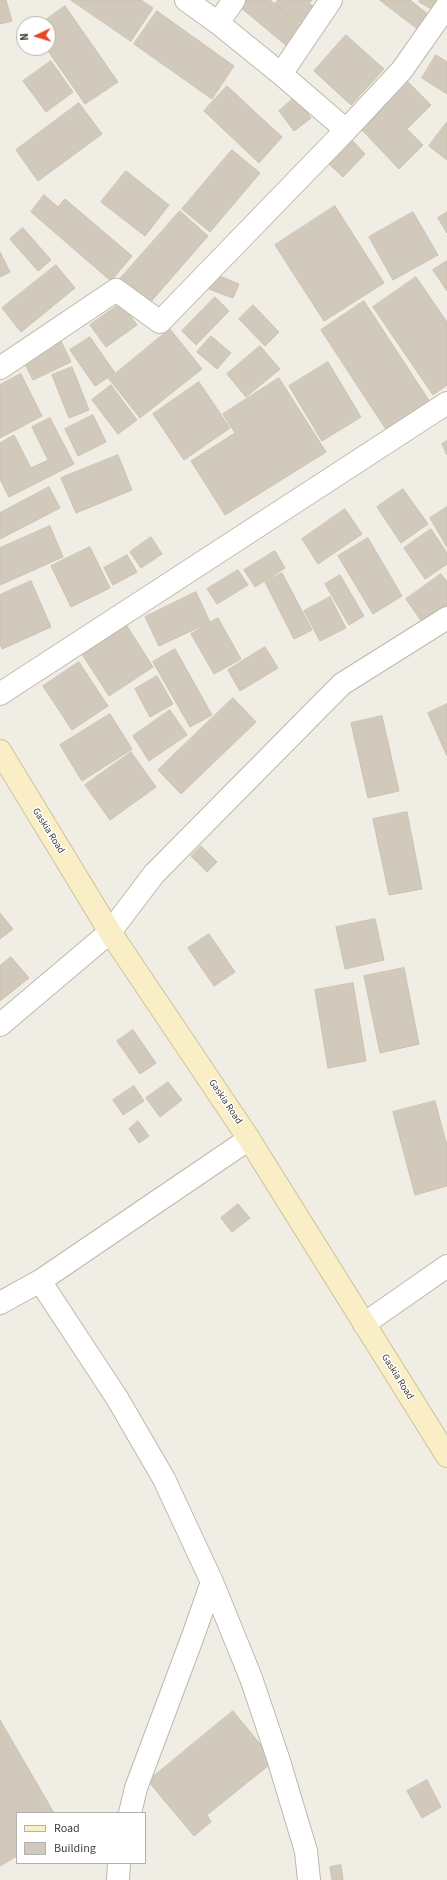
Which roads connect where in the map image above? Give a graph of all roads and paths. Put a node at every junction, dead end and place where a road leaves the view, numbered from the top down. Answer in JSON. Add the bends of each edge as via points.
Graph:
{"nodes":[{"id":1,"x":186,"y":0,"type":"edge"},
{"id":2,"x":234,"y":0,"type":"edge"},
{"id":3,"x":331,"y":0,"type":"edge"},
{"id":4,"x":447,"y":6,"type":"edge"},
{"id":5,"x":218,"y":23,"type":"junction"},
{"id":6,"x":281,"y":74,"type":"junction"},
{"id":7,"x":346,"y":130,"type":"junction"},
{"id":8,"x":0,"y":368,"type":"edge"},
{"id":9,"x":447,"y":403,"type":"edge"},
{"id":10,"x":447,"y":618,"type":"edge"},
{"id":11,"x":0,"y":694,"type":"edge"},
{"id":12,"x":0,"y":751,"type":"edge"},
{"id":13,"x":110,"y":932,"type":"junction"},
{"id":14,"x":0,"y":1025,"type":"edge"},
{"id":15,"x":249,"y":1139,"type":"junction"},
{"id":16,"x":447,"y":1266,"type":"edge"},
{"id":17,"x":40,"y":1281,"type":"junction"},
{"id":18,"x":0,"y":1303,"type":"edge"},
{"id":19,"x":364,"y":1324,"type":"junction"},
{"id":20,"x":447,"y":1456,"type":"edge"},
{"id":21,"x":212,"y":1582,"type":"junction"},
{"id":22,"x":130,"y":1812,"type":"edge"},
{"id":23,"x":119,"y":1864,"type":"edge"},
{"id":24,"x":118,"y":1880,"type":"edge"},
{"id":25,"x":309,"y":1880,"type":"edge"}],
"edges":[{"from":1,"to":5,"type":"street"},
{"from":2,"to":5,"type":"street"},
{"from":3,"to":6,"type":"street"},
{"from":4,"to":7,"type":"street","via":[[402,70]]},
{"from":5,"to":6,"type":"street"},
{"from":6,"to":7,"type":"street"},
{"from":7,"to":8,"type":"street","via":[[160,322],[116,290]]},
{"from":9,"to":11,"type":"street"},
{"from":10,"to":13,"type":"street","via":[[342,684],[154,874]]},
{"from":12,"to":13,"type":"main road","name":"Gaskia Road"},
{"from":13,"to":14,"type":"street"},
{"from":13,"to":15,"type":"main road","name":"Gaskia Road"},
{"from":15,"to":17,"type":"street"},
{"from":15,"to":19,"type":"main road","name":"Gaskia Road"},
{"from":16,"to":19,"type":"street"},
{"from":17,"to":18,"type":"street"},
{"from":17,"to":21,"type":"street","via":[[117,1398],[164,1479]]},
{"from":19,"to":20,"type":"main road","name":"Gaskia Road"},
{"from":21,"to":22,"type":"street","via":[[138,1780]]},
{"from":21,"to":25,"type":"street","via":[[251,1678],[278,1758],[306,1851]]},
{"from":23,"to":24,"type":"street"}]}
